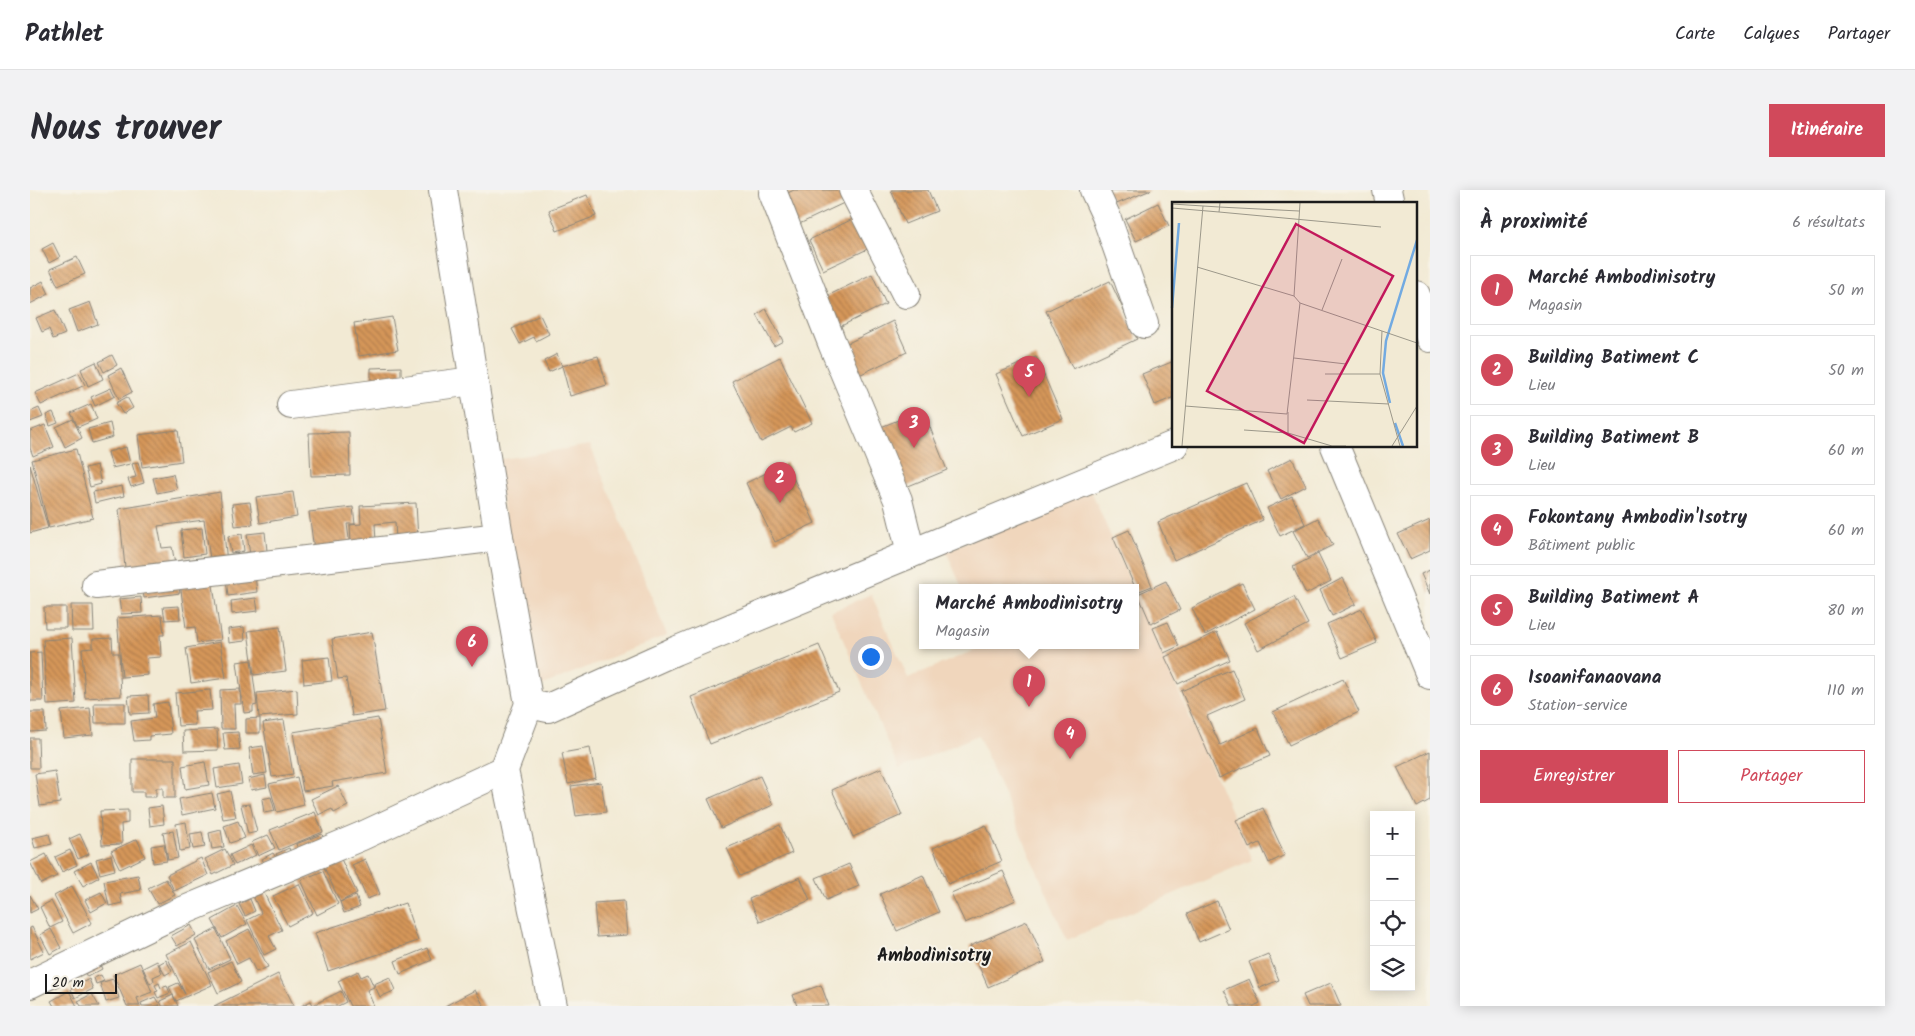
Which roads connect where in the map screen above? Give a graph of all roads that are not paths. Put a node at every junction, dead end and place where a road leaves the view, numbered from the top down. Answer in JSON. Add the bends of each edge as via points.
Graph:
{"nodes":[{"id":1,"x":443,"y":190,"type":"edge"},
{"id":2,"x":853,"y":190,"type":"edge"},
{"id":3,"x":1094,"y":190,"type":"edge"},
{"id":4,"x":773,"y":193,"type":"dead end"},
{"id":5,"x":906,"y":294,"type":"dead end"},
{"id":6,"x":1418,"y":304,"type":"edge"},
{"id":7,"x":1144,"y":324,"type":"dead end"},
{"id":8,"x":1424,"y":335,"type":"edge"},
{"id":9,"x":473,"y":382,"type":"junction"},
{"id":10,"x":290,"y":405,"type":"dead end"},
{"id":11,"x":1172,"y":446,"type":"edge"},
{"id":12,"x":1336,"y":448,"type":"edge"},
{"id":13,"x":498,"y":537,"type":"junction"},
{"id":14,"x":911,"y":553,"type":"junction"},
{"id":15,"x":96,"y":585,"type":"dead end"},
{"id":16,"x":1430,"y":675,"type":"edge"},
{"id":17,"x":529,"y":704,"type":"junction"},
{"id":18,"x":504,"y":770,"type":"junction"},
{"id":19,"x":30,"y":984,"type":"edge"},
{"id":20,"x":552,"y":1006,"type":"edge"}],
"edges":[{"from":1,"to":9,"type":"street"},
{"from":2,"to":5,"type":"street"},
{"from":3,"to":7,"type":"street"},
{"from":4,"to":14,"type":"street","via":[[898,500]]},
{"from":6,"to":8,"type":"street"},
{"from":9,"to":10,"type":"street"},
{"from":9,"to":13,"type":"street"},
{"from":11,"to":14,"type":"street"},
{"from":12,"to":16,"type":"street"},
{"from":13,"to":15,"type":"street"},
{"from":13,"to":17,"type":"street"},
{"from":14,"to":17,"type":"street","via":[[675,651],[548,708]]},
{"from":17,"to":18,"type":"street"},
{"from":18,"to":19,"type":"street","via":[[362,836],[174,915]]},
{"from":18,"to":20,"type":"street"}]}
